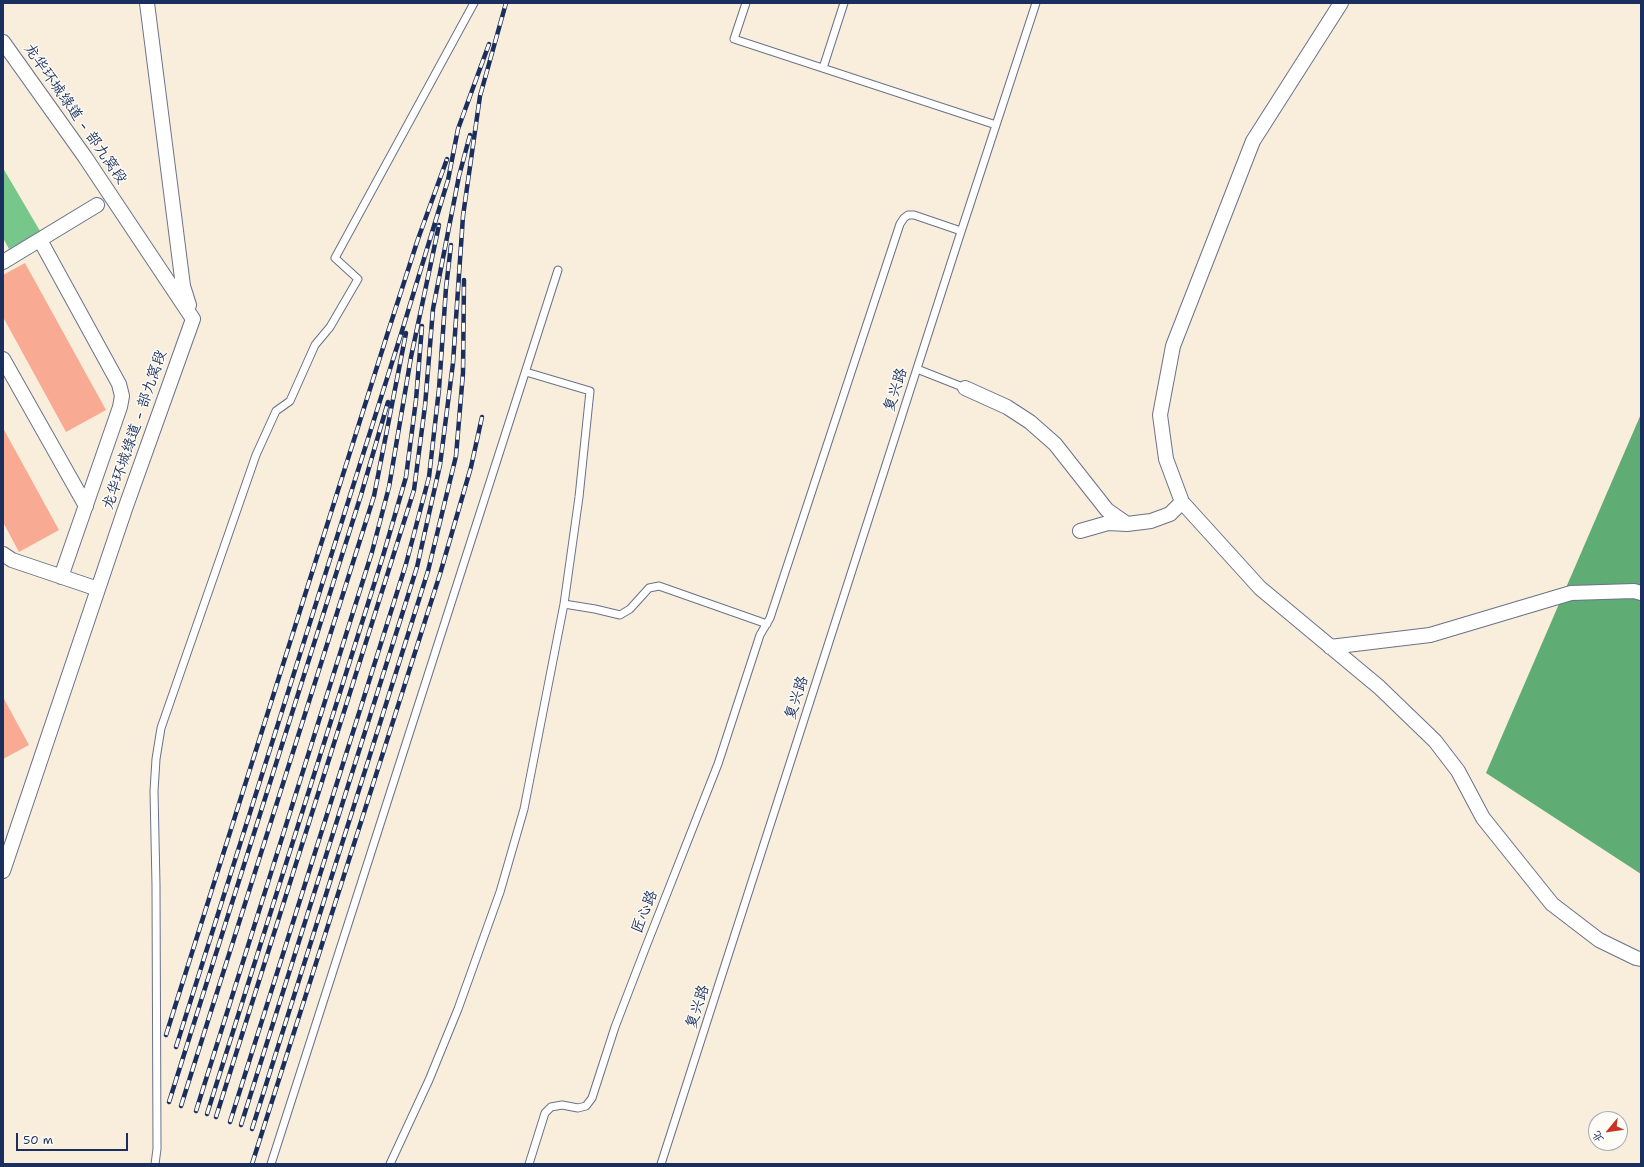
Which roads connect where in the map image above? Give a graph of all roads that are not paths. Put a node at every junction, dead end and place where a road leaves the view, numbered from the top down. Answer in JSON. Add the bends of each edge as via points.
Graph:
{"nodes":[{"id":1,"x":147,"y":3,"type":"edge"},
{"id":2,"x":474,"y":3,"type":"edge"},
{"id":3,"x":746,"y":3,"type":"edge"},
{"id":4,"x":844,"y":3,"type":"edge"},
{"id":5,"x":1036,"y":3,"type":"edge"},
{"id":6,"x":1341,"y":3,"type":"edge"},
{"id":7,"x":3,"y":42,"type":"edge"},
{"id":8,"x":822,"y":68,"type":"junction"},
{"id":9,"x":996,"y":126,"type":"junction"},
{"id":10,"x":97,"y":205,"type":"dead end"},
{"id":11,"x":961,"y":231,"type":"junction"},
{"id":12,"x":40,"y":240,"type":"junction"},
{"id":13,"x":3,"y":262,"type":"edge"},
{"id":14,"x":558,"y":270,"type":"dead end"},
{"id":15,"x":193,"y":319,"type":"junction"},
{"id":16,"x":3,"y":359,"type":"edge"},
{"id":17,"x":917,"y":368,"type":"junction"},
{"id":18,"x":526,"y":372,"type":"junction"},
{"id":19,"x":966,"y":388,"type":"joint"},
{"id":20,"x":1182,"y":502,"type":"junction"},
{"id":21,"x":86,"y":506,"type":"junction"},
{"id":22,"x":1127,"y":524,"type":"junction"},
{"id":23,"x":1080,"y":531,"type":"dead end"},
{"id":24,"x":3,"y":554,"type":"edge"},
{"id":25,"x":61,"y":577,"type":"junction"},
{"id":26,"x":98,"y":589,"type":"junction"},
{"id":27,"x":1641,"y":593,"type":"edge"},
{"id":28,"x":564,"y":604,"type":"junction"},
{"id":29,"x":766,"y":624,"type":"junction"},
{"id":30,"x":1330,"y":647,"type":"junction"},
{"id":31,"x":3,"y":871,"type":"edge"},
{"id":32,"x":1641,"y":959,"type":"edge"},
{"id":33,"x":155,"y":1164,"type":"edge"},
{"id":34,"x":271,"y":1164,"type":"edge"},
{"id":35,"x":390,"y":1164,"type":"edge"},
{"id":36,"x":529,"y":1164,"type":"edge"},
{"id":37,"x":661,"y":1164,"type":"edge"}],
"edges":[{"from":1,"to":15,"type":"street","via":[[183,286]]},
{"from":2,"to":33,"type":"lane","via":[[335,258],[358,279],[330,327],[315,345],[290,401],[276,411],[256,455],[161,728],[154,791],[157,1149]]},
{"from":3,"to":8,"type":"lane","via":[[734,39]]},
{"from":4,"to":8,"type":"lane"},
{"from":5,"to":9,"type":"lane","name":"复兴路"},
{"from":6,"to":20,"type":"street","via":[[1252,141],[1173,346],[1160,415],[1166,459]]},
{"from":7,"to":15,"type":"street","name":"龙华环城绿道 - 部九窝段","via":[[85,157]]},
{"from":8,"to":9,"type":"lane"},
{"from":9,"to":11,"type":"lane","name":"复兴路"},
{"from":10,"to":12,"type":"street"},
{"from":11,"to":17,"type":"lane","name":"复兴路"},
{"from":11,"to":29,"type":"lane","via":[[914,215],[908,215],[900,224]]},
{"from":12,"to":13,"type":"street"},
{"from":12,"to":21,"type":"street","via":[[119,384],[122,396]]},
{"from":14,"to":18,"type":"lane"},
{"from":15,"to":26,"type":"street","name":"龙华环城绿道 - 部九窝段"},
{"from":16,"to":21,"type":"street"},
{"from":17,"to":19,"type":"lane"},
{"from":17,"to":37,"type":"lane","name":"复兴路"},
{"from":18,"to":28,"type":"lane","via":[[590,391]]},
{"from":18,"to":34,"type":"lane"},
{"from":19,"to":22,"type":"street","via":[[1007,407],[1030,422],[1055,444],[1107,510]]},
{"from":20,"to":22,"type":"street","via":[[1170,514],[1151,521]]},
{"from":20,"to":30,"type":"street","via":[[1260,588]]},
{"from":21,"to":25,"type":"street"},
{"from":22,"to":23,"type":"street","via":[[1108,523]]},
{"from":24,"to":25,"type":"street","via":[[12,560]]},
{"from":25,"to":26,"type":"street"},
{"from":26,"to":31,"type":"street","name":"龙华环城绿道 - 部九窝段"},
{"from":27,"to":30,"type":"street","via":[[1634,591],[1571,594],[1430,635]]},
{"from":28,"to":29,"type":"lane","via":[[620,615],[630,609],[649,588],[659,586]]},
{"from":28,"to":35,"type":"lane","via":[[524,809],[500,892],[458,1009]]},
{"from":29,"to":36,"type":"lane","name":"匠心路","via":[[760,635],[718,764],[644,949],[592,1098],[586,1106],[578,1108],[562,1105],[552,1107],[545,1113]]},
{"from":30,"to":32,"type":"street","via":[[1379,687],[1435,741],[1458,771],[1483,818],[1552,904],[1599,940]]}]}
